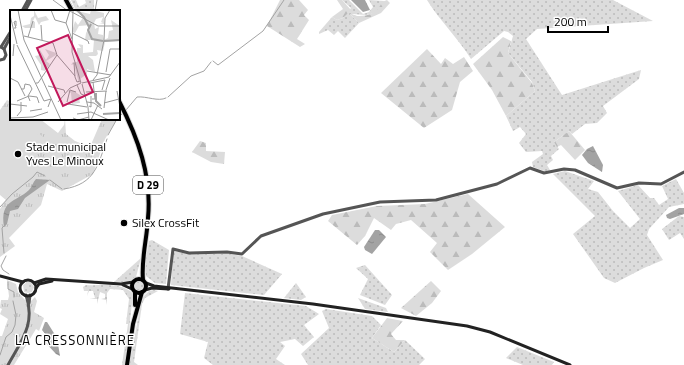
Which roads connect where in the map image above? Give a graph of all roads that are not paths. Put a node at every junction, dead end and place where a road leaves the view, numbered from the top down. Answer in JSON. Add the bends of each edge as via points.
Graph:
{"nodes":[{"id":1,"x":30,"y":1,"type":"edge"},
{"id":2,"x":67,"y":1,"type":"edge"},
{"id":3,"x":25,"y":10,"type":"edge"},
{"id":4,"x":72,"y":10,"type":"edge"},
{"id":5,"x":10,"y":33,"type":"edge"},
{"id":6,"x":10,"y":37,"type":"edge"},
{"id":7,"x":2,"y":48,"type":"edge"},
{"id":8,"x":0,"y":60,"type":"edge"},
{"id":9,"x":120,"y":103,"type":"edge"},
{"id":10,"x":684,"y":172,"type":"edge"},
{"id":11,"x":143,"y":260,"type":"junction"},
{"id":12,"x":1,"y":276,"type":"edge"},
{"id":13,"x":53,"y":280,"type":"junction"},
{"id":14,"x":135,"y":280,"type":"junction"},
{"id":15,"x":145,"y":281,"type":"junction"},
{"id":16,"x":23,"y":282,"type":"junction"},
{"id":17,"x":34,"y":283,"type":"junction"},
{"id":18,"x":122,"y":284,"type":"junction"},
{"id":19,"x":20,"y":286,"type":"junction"},
{"id":20,"x":36,"y":288,"type":"junction"},
{"id":21,"x":168,"y":288,"type":"junction"},
{"id":22,"x":134,"y":290,"type":"junction"},
{"id":23,"x":143,"y":291,"type":"junction"},
{"id":24,"x":26,"y":295,"type":"junction"},
{"id":25,"x":30,"y":295,"type":"junction"},
{"id":26,"x":28,"y":306,"type":"junction"},
{"id":27,"x":133,"y":324,"type":"junction"},
{"id":28,"x":8,"y":365,"type":"edge"},
{"id":29,"x":127,"y":365,"type":"edge"},
{"id":30,"x":570,"y":365,"type":"edge"}],
"edges":[{"from":1,"to":3,"type":"street"},
{"from":2,"to":4,"type":"main road"},
{"from":5,"to":7,"type":"street"},
{"from":6,"to":7,"type":"street"},
{"from":7,"to":8,"type":"street","via":[[6,56]]},
{"from":9,"to":11,"type":"main road","number":"D 29","via":[[140,149],[148,184],[149,217]]},
{"from":10,"to":21,"type":"street","via":[[661,184],[639,183],[617,188],[575,170],[564,169],[544,173],[530,168],[497,184],[436,200],[380,202],[323,214],[261,236],[242,254],[189,253],[173,249]]},
{"from":11,"to":14,"type":"main road","number":"D 29"},
{"from":11,"to":15,"type":"main road","number":"D 29"},
{"from":12,"to":16,"type":"main road"},
{"from":12,"to":19,"type":"main road"},
{"from":13,"to":17,"type":"main road","via":[[46,279]]},
{"from":13,"to":18,"type":"main road"},
{"from":13,"to":20,"type":"main road"},
{"from":14,"to":15,"type":"main road"},
{"from":14,"to":18,"type":"main road"},
{"from":14,"to":22,"type":"main road"},
{"from":15,"to":21,"type":"main road"},
{"from":15,"to":23,"type":"main road"},
{"from":16,"to":17,"type":"main road","via":[[29,280]]},
{"from":16,"to":19,"type":"main road"},
{"from":17,"to":20,"type":"main road"},
{"from":18,"to":22,"type":"main road"},
{"from":19,"to":24,"type":"main road"},
{"from":20,"to":25,"type":"main road"},
{"from":21,"to":23,"type":"main road"},
{"from":21,"to":30,"type":"main road","via":[[313,304],[467,326],[490,332]]},
{"from":22,"to":23,"type":"main road"},
{"from":22,"to":27,"type":"main road"},
{"from":23,"to":27,"type":"main road"},
{"from":24,"to":25,"type":"main road"},
{"from":24,"to":26,"type":"street"},
{"from":25,"to":26,"type":"street"},
{"from":26,"to":28,"type":"street","via":[[27,332]]},
{"from":27,"to":29,"type":"main road"}]}
